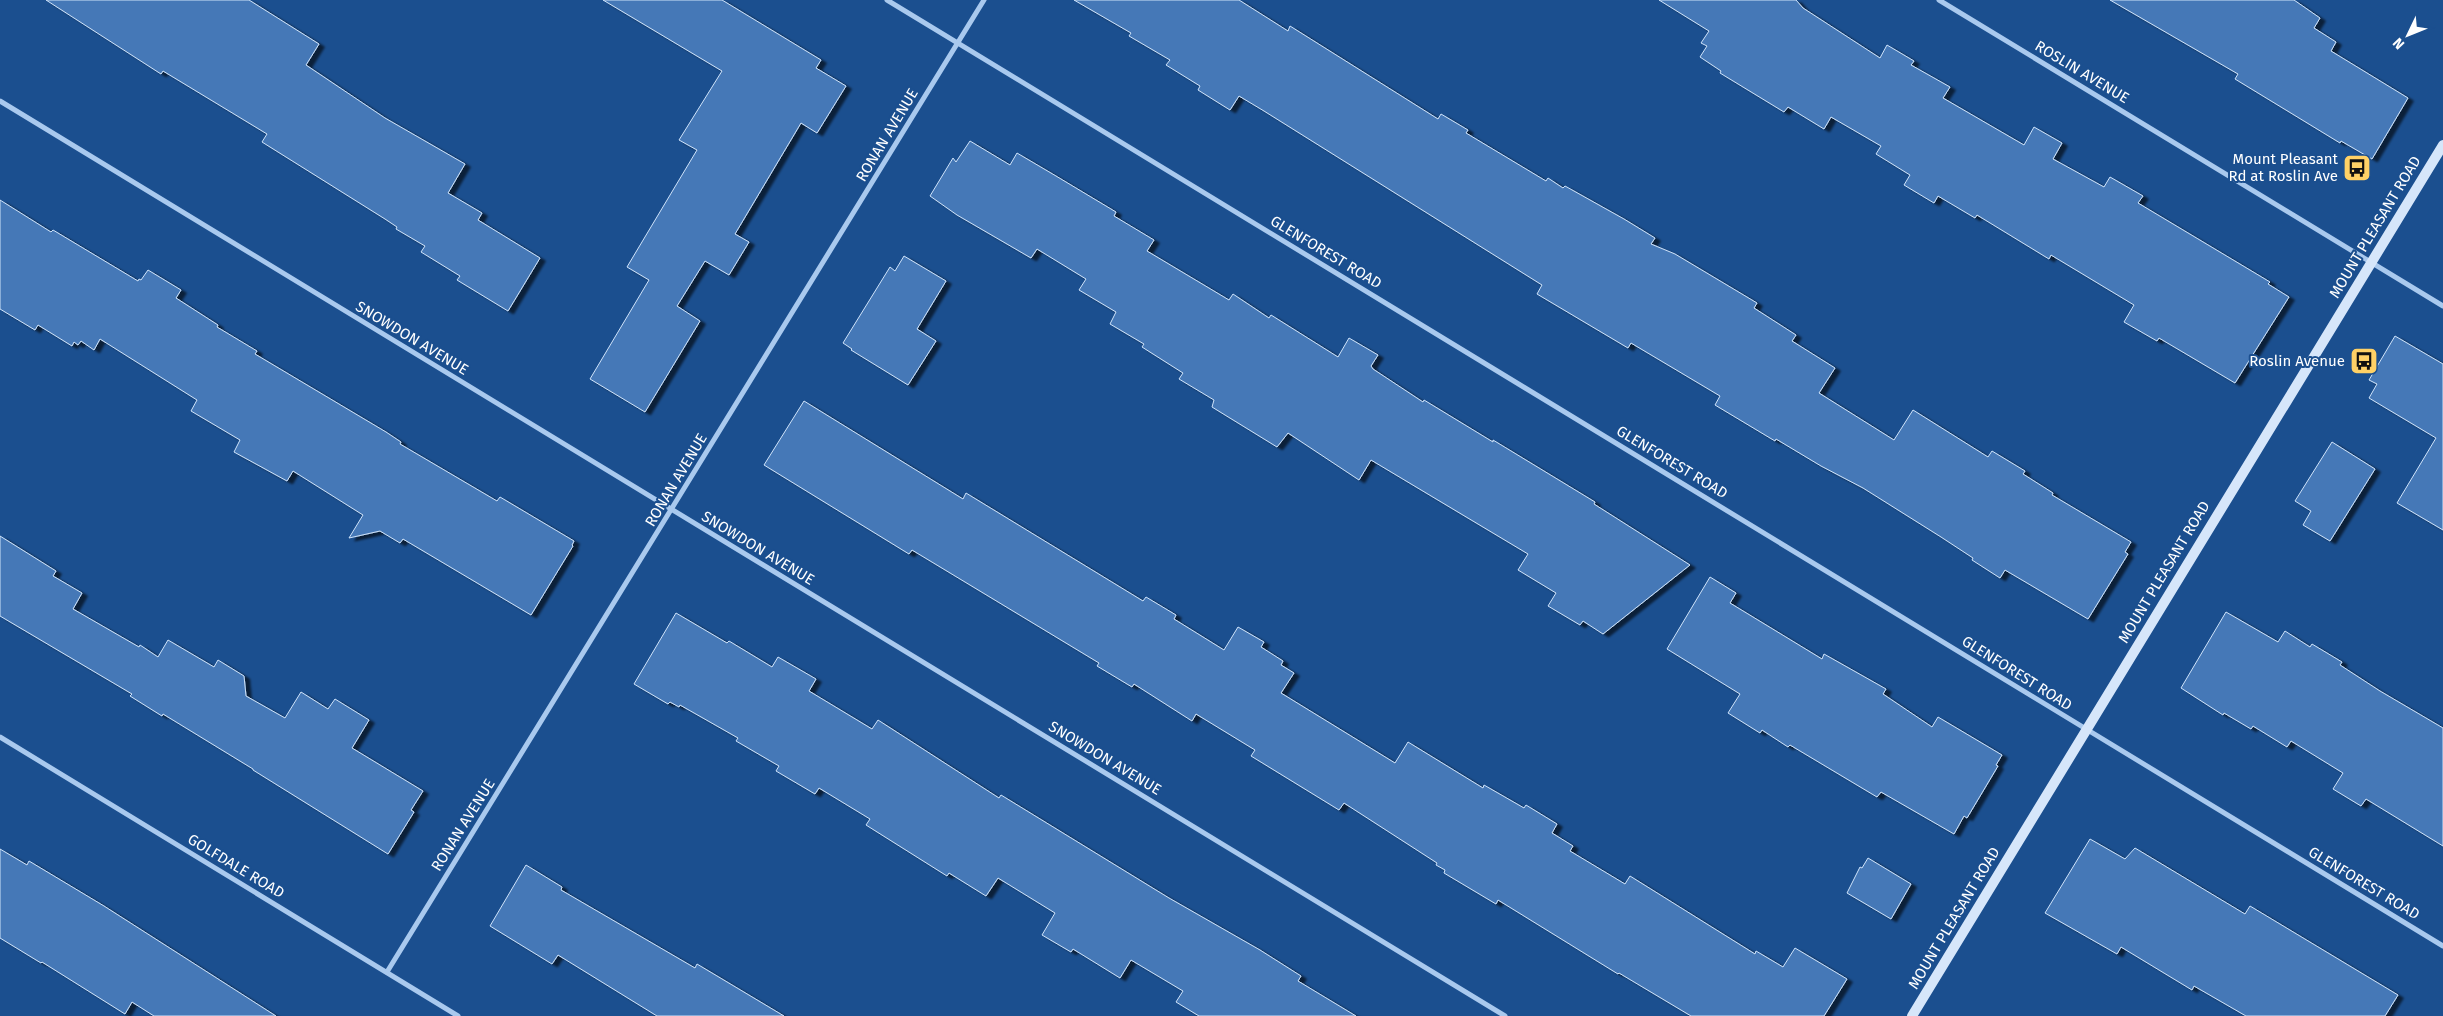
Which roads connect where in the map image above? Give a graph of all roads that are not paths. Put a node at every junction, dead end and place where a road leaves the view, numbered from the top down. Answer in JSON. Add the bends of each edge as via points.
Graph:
{"nodes":[{"id":1,"x":887,"y":0,"type":"edge"},
{"id":2,"x":984,"y":0,"type":"edge"},
{"id":3,"x":1939,"y":0,"type":"edge"},
{"id":4,"x":958,"y":43,"type":"junction"},
{"id":5,"x":0,"y":101,"type":"edge"},
{"id":6,"x":2443,"y":144,"type":"edge"},
{"id":7,"x":2371,"y":262,"type":"junction"},
{"id":8,"x":2443,"y":306,"type":"edge"},
{"id":9,"x":672,"y":511,"type":"junction"},
{"id":10,"x":2085,"y":730,"type":"junction"},
{"id":11,"x":0,"y":737,"type":"edge"},
{"id":12,"x":2443,"y":946,"type":"edge"},
{"id":13,"x":387,"y":972,"type":"junction"},
{"id":14,"x":458,"y":1016,"type":"edge"},
{"id":15,"x":1504,"y":1016,"type":"edge"},
{"id":16,"x":1912,"y":1016,"type":"edge"}],
"edges":[{"from":1,"to":4,"type":"street","name":"GLENFOREST ROAD"},
{"from":2,"to":4,"type":"street","name":"RONAN AVENUE"},
{"from":3,"to":7,"type":"street","name":"ROSLIN AVENUE"},
{"from":4,"to":9,"type":"street","name":"RONAN AVENUE"},
{"from":4,"to":10,"type":"street","name":"GLENFOREST ROAD"},
{"from":5,"to":9,"type":"street","name":"SNOWDON AVENUE"},
{"from":6,"to":7,"type":"street","name":"MOUNT PLEASANT ROAD"},
{"from":7,"to":8,"type":"street","name":"ROSLIN AVENUE"},
{"from":7,"to":10,"type":"street","name":"MOUNT PLEASANT ROAD"},
{"from":9,"to":13,"type":"street","name":"RONAN AVENUE"},
{"from":9,"to":15,"type":"street","name":"SNOWDON AVENUE"},
{"from":10,"to":12,"type":"street","name":"GLENFOREST ROAD"},
{"from":10,"to":16,"type":"street","name":"MOUNT PLEASANT ROAD"},
{"from":11,"to":13,"type":"street","name":"GOLFDALE ROAD"},
{"from":13,"to":14,"type":"street","name":"GOLFDALE ROAD"}]}
